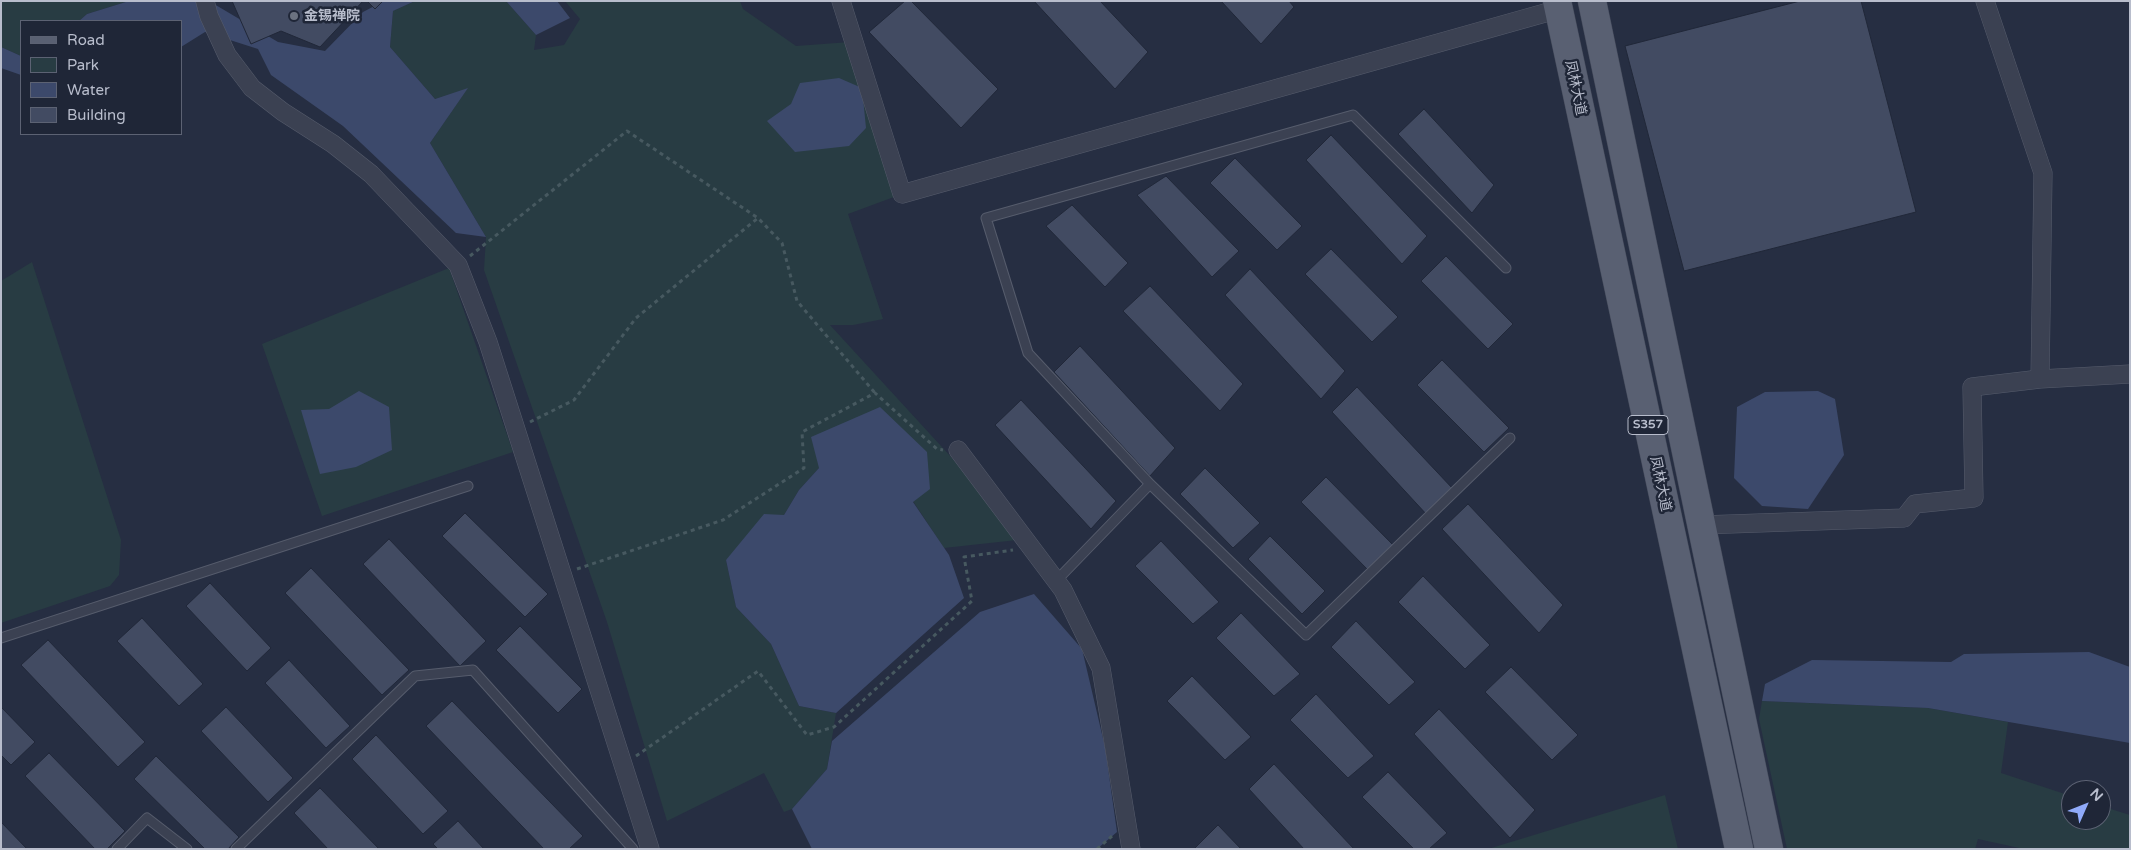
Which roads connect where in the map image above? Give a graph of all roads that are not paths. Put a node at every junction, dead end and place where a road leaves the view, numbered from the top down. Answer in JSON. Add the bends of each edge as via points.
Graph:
{"nodes":[{"id":1,"x":205,"y":1,"type":"edge"},
{"id":2,"x":841,"y":1,"type":"edge"},
{"id":3,"x":1985,"y":1,"type":"edge"},
{"id":4,"x":1596,"y":2,"type":"edge"},
{"id":5,"x":1558,"y":5,"type":"edge"},
{"id":6,"x":1506,"y":268,"type":"dead end"},
{"id":7,"x":2130,"y":374,"type":"edge"},
{"id":8,"x":2040,"y":379,"type":"junction"},
{"id":9,"x":1510,"y":438,"type":"dead end"},
{"id":10,"x":958,"y":450,"type":"road end"},
{"id":11,"x":1150,"y":484,"type":"junction"},
{"id":12,"x":468,"y":486,"type":"dead end"},
{"id":13,"x":1701,"y":525,"type":"junction"},
{"id":14,"x":1056,"y":580,"type":"junction"},
{"id":15,"x":1,"y":638,"type":"edge"},
{"id":16,"x":117,"y":849,"type":"edge"},
{"id":17,"x":187,"y":849,"type":"edge"},
{"id":18,"x":236,"y":849,"type":"edge"},
{"id":19,"x":633,"y":849,"type":"edge"},
{"id":20,"x":650,"y":849,"type":"edge"},
{"id":21,"x":1131,"y":849,"type":"edge"},
{"id":22,"x":1739,"y":849,"type":"edge"},
{"id":23,"x":1769,"y":849,"type":"edge"}],
"edges":[{"from":1,"to":20,"type":"street","via":[[227,55],[252,88],[371,174],[458,265],[488,342]]},
{"from":2,"to":5,"type":"street","via":[[902,194]]},
{"from":3,"to":8,"type":"street","via":[[2043,173]]},
{"from":4,"to":13,"type":"main road","number":"S357"},
{"from":5,"to":22,"type":"main road","name":"凤林大道","number":"S357"},
{"from":6,"to":11,"type":"lane","via":[[1353,115],[986,218],[1028,353]]},
{"from":7,"to":8,"type":"street"},
{"from":8,"to":13,"type":"street","via":[[1972,387],[1974,498],[1915,504],[1904,518]]},
{"from":9,"to":11,"type":"lane","via":[[1306,635]]},
{"from":10,"to":14,"type":"street"},
{"from":11,"to":14,"type":"lane"},
{"from":12,"to":15,"type":"lane"},
{"from":13,"to":23,"type":"main road","number":"S357"},
{"from":14,"to":21,"type":"street","via":[[1101,668]]},
{"from":16,"to":17,"type":"lane","via":[[147,818]]},
{"from":18,"to":19,"type":"lane","via":[[415,676],[473,670]]}]}
